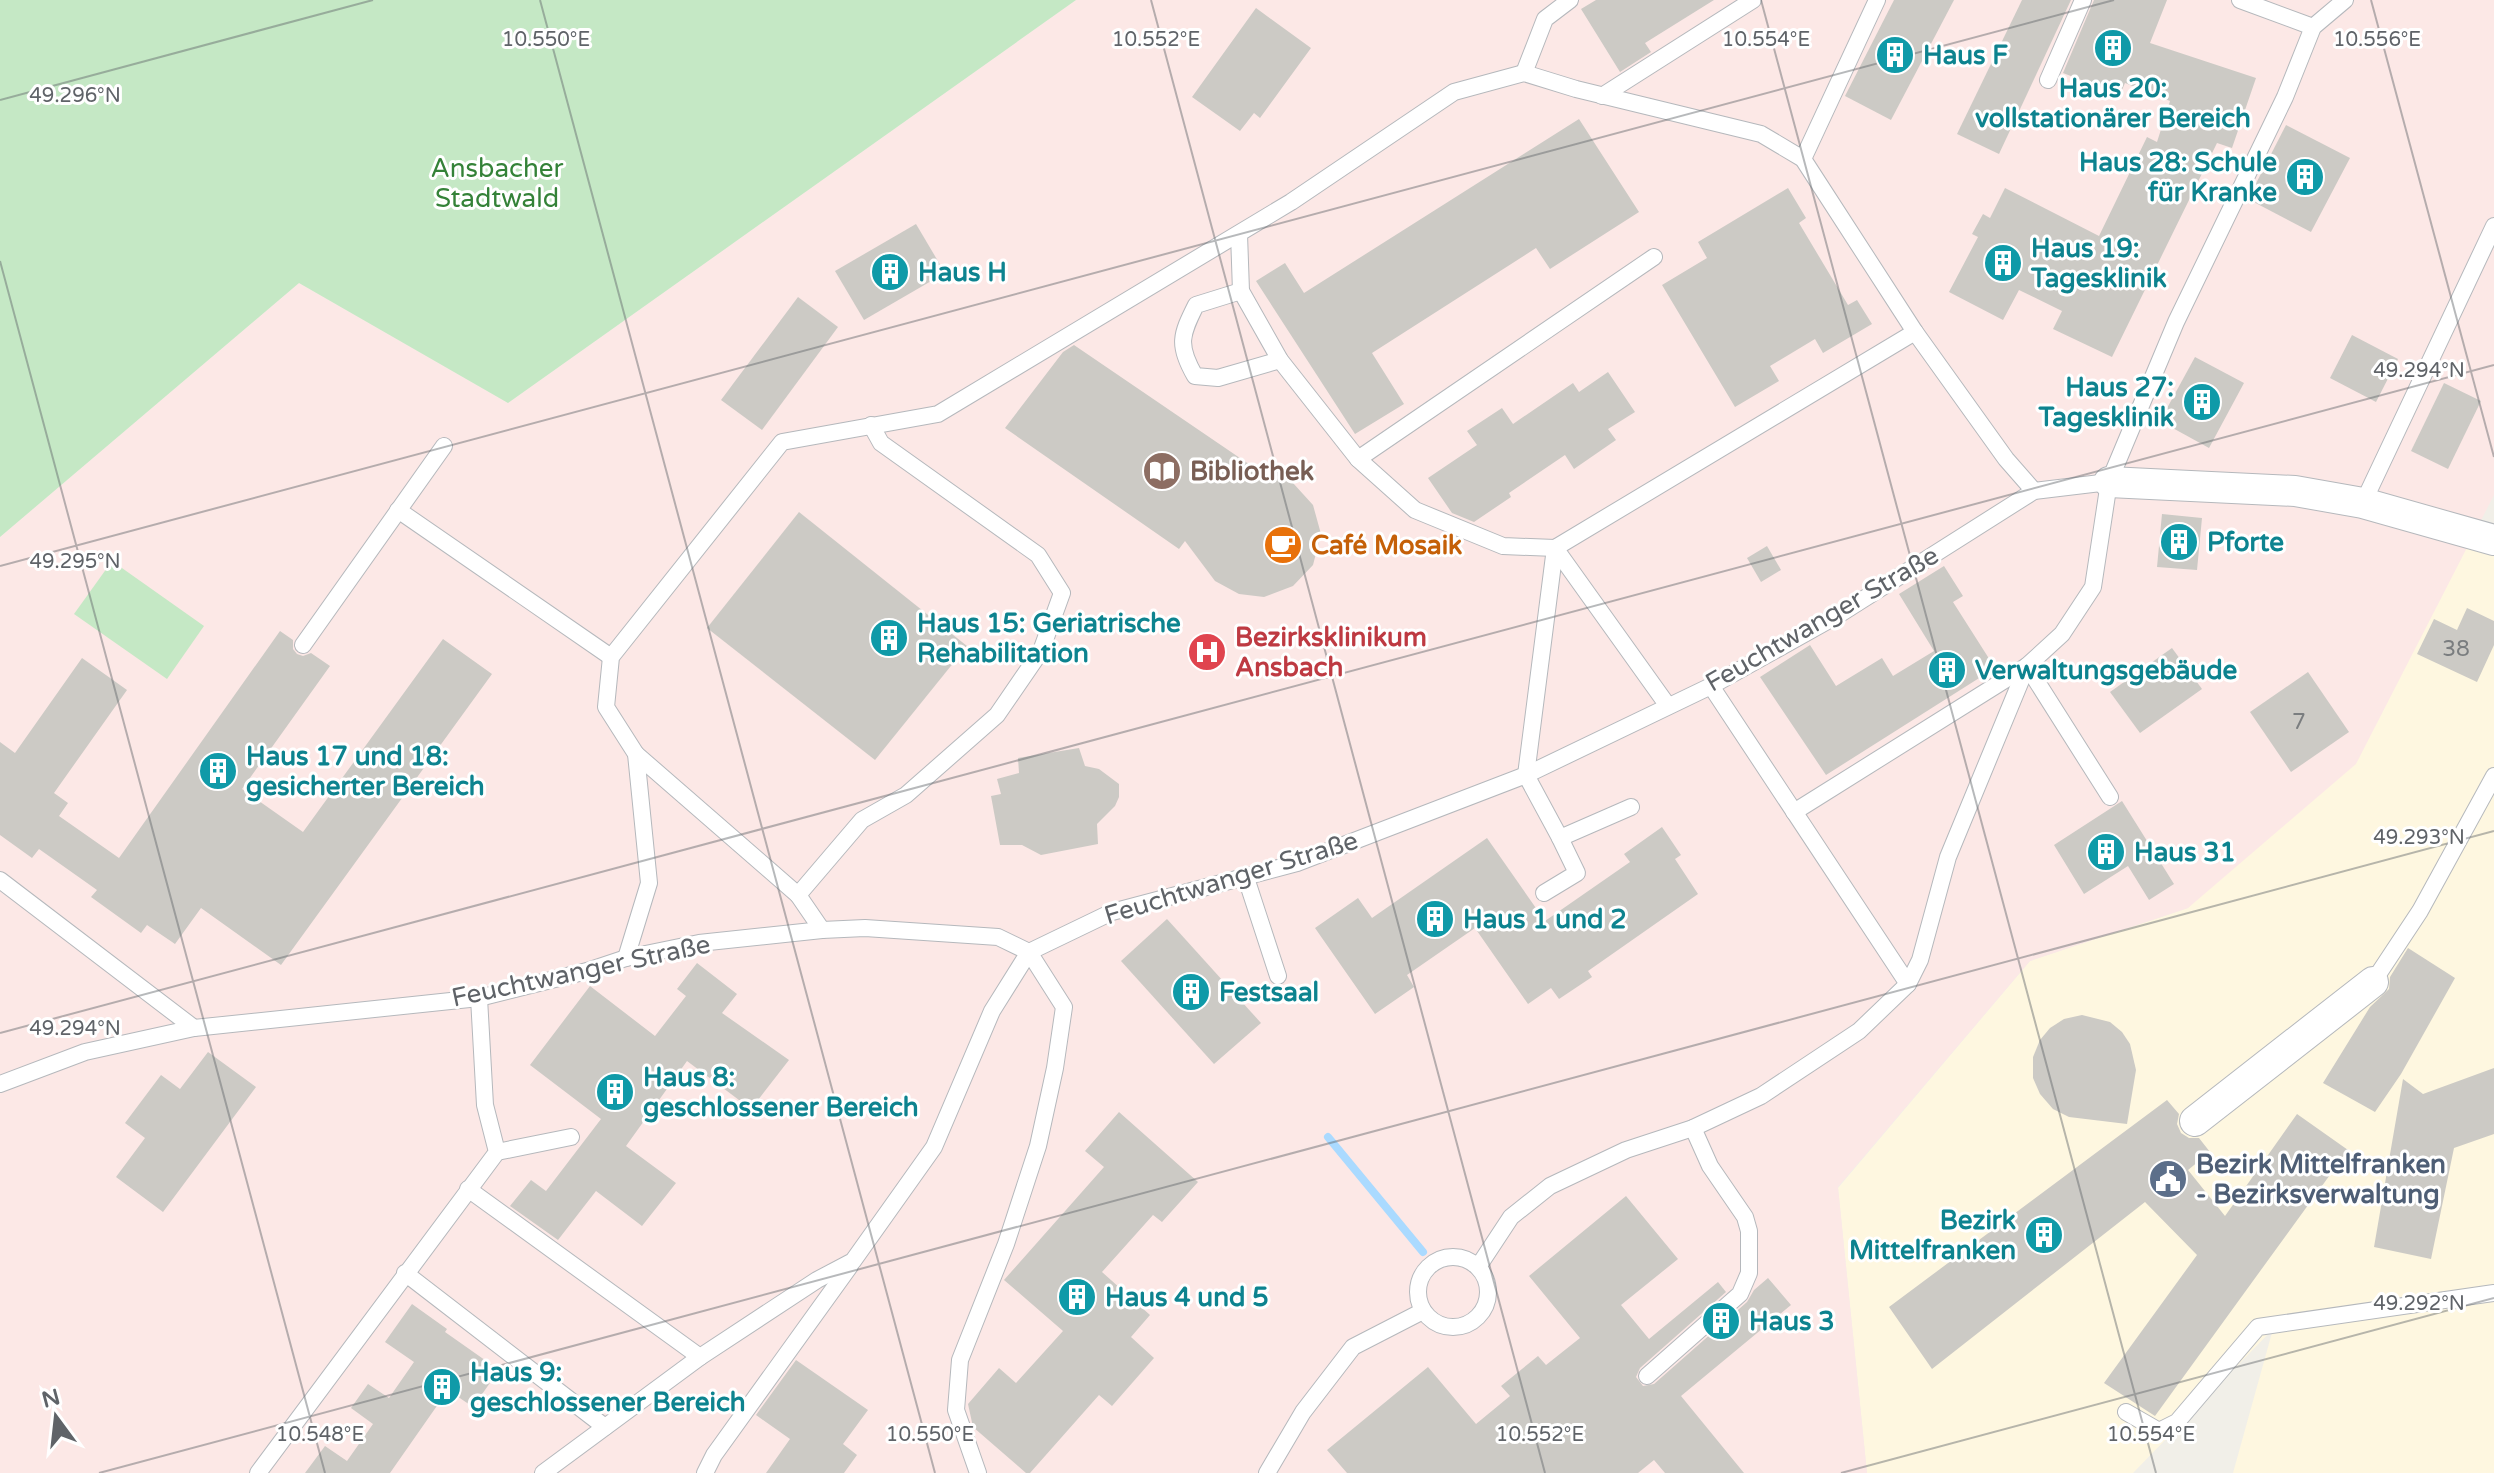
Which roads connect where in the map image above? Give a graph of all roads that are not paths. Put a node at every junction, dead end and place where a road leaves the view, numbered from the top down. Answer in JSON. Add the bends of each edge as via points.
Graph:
{"nodes":[{"id":1,"x":1570,"y":0,"type":"edge"},
{"id":2,"x":1753,"y":0,"type":"edge"},
{"id":3,"x":1877,"y":0,"type":"edge"},
{"id":4,"x":2083,"y":0,"type":"edge"},
{"id":5,"x":2240,"y":0,"type":"edge"},
{"id":6,"x":2345,"y":0,"type":"edge"},
{"id":7,"x":2313,"y":27,"type":"junction"},
{"id":8,"x":1524,"y":73,"type":"junction"},
{"id":9,"x":2048,"y":80,"type":"dead end"},
{"id":10,"x":1602,"y":96,"type":"junction"},
{"id":11,"x":1803,"y":159,"type":"junction"},
{"id":12,"x":2494,"y":226,"type":"edge"},
{"id":13,"x":1239,"y":234,"type":"junction"},
{"id":14,"x":1654,"y":257,"type":"dead end"},
{"id":15,"x":1241,"y":291,"type":"junction"},
{"id":16,"x":1915,"y":332,"type":"junction"},
{"id":17,"x":1280,"y":360,"type":"junction"},
{"id":18,"x":871,"y":425,"type":"junction"},
{"id":19,"x":444,"y":446,"type":"dead end"},
{"id":20,"x":1358,"y":459,"type":"junction"},
{"id":21,"x":2109,"y":482,"type":"junction"},
{"id":22,"x":2034,"y":491,"type":"junction"},
{"id":23,"x":2363,"y":503,"type":"junction"},
{"id":24,"x":398,"y":510,"type":"junction"},
{"id":25,"x":2494,"y":540,"type":"edge"},
{"id":26,"x":1555,"y":548,"type":"junction"},
{"id":27,"x":303,"y":645,"type":"dead end"},
{"id":28,"x":611,"y":657,"type":"junction"},
{"id":29,"x":2027,"y":666,"type":"junction"},
{"id":30,"x":1711,"y":686,"type":"junction"},
{"id":31,"x":1668,"y":706,"type":"junction"},
{"id":32,"x":636,"y":754,"type":"junction"},
{"id":33,"x":1526,"y":775,"type":"junction"},
{"id":34,"x":2494,"y":776,"type":"edge"},
{"id":35,"x":2110,"y":797,"type":"dead end"},
{"id":36,"x":1631,"y":807,"type":"dead end"},
{"id":37,"x":1794,"y":812,"type":"junction"},
{"id":38,"x":1560,"y":838,"type":"junction"},
{"id":39,"x":1246,"y":878,"type":"junction"},
{"id":40,"x":0,"y":880,"type":"edge"},
{"id":41,"x":1544,"y":893,"type":"dead end"},
{"id":42,"x":798,"y":895,"type":"junction"},
{"id":43,"x":822,"y":930,"type":"junction"},
{"id":44,"x":1029,"y":952,"type":"junction"},
{"id":45,"x":626,"y":958,"type":"junction"},
{"id":46,"x":1278,"y":976,"type":"dead end"},
{"id":47,"x":2373,"y":982,"type":"joint"},
{"id":48,"x":1908,"y":984,"type":"junction"},
{"id":49,"x":479,"y":998,"type":"junction"},
{"id":50,"x":194,"y":1028,"type":"junction"},
{"id":51,"x":0,"y":1084,"type":"edge"},
{"id":52,"x":2195,"y":1121,"type":"dead end"},
{"id":53,"x":1693,"y":1128,"type":"junction"},
{"id":54,"x":571,"y":1137,"type":"dead end"},
{"id":55,"x":497,"y":1152,"type":"junction"},
{"id":56,"x":468,"y":1189,"type":"junction"},
{"id":57,"x":853,"y":1261,"type":"junction"},
{"id":58,"x":1478,"y":1267,"type":"junction"},
{"id":59,"x":405,"y":1273,"type":"junction"},
{"id":60,"x":2494,"y":1293,"type":"edge"},
{"id":61,"x":1423,"y":1311,"type":"junction"},
{"id":62,"x":700,"y":1357,"type":"junction"},
{"id":63,"x":1647,"y":1376,"type":"dead end"},
{"id":64,"x":2126,"y":1412,"type":"dead end"},
{"id":65,"x":605,"y":1427,"type":"junction"},
{"id":66,"x":258,"y":1473,"type":"edge"},
{"id":67,"x":543,"y":1473,"type":"edge"},
{"id":68,"x":705,"y":1473,"type":"edge"},
{"id":69,"x":978,"y":1473,"type":"edge"},
{"id":70,"x":1267,"y":1473,"type":"edge"}],
"edges":[{"from":1,"to":8,"type":"lane","via":[[1545,19]]},
{"from":2,"to":10,"type":"lane"},
{"from":3,"to":11,"type":"lane"},
{"from":4,"to":9,"type":"lane"},
{"from":5,"to":7,"type":"lane"},
{"from":6,"to":7,"type":"lane"},
{"from":7,"to":21,"type":"lane","via":[[2285,97],[2176,322]]},
{"from":8,"to":10,"type":"lane"},
{"from":8,"to":13,"type":"lane","via":[[1454,92]]},
{"from":10,"to":11,"type":"lane","via":[[1761,134]]},
{"from":11,"to":16,"type":"lane"},
{"from":12,"to":23,"type":"lane"},
{"from":13,"to":15,"type":"lane"},
{"from":13,"to":18,"type":"lane","via":[[938,414]]},
{"from":14,"to":20,"type":"lane"},
{"from":15,"to":17,"type":"lane"},
{"from":15,"to":17,"type":"lane","via":[[1196,305],[1182,332],[1189,366],[1195,376],[1218,378]]},
{"from":16,"to":22,"type":"lane"},
{"from":16,"to":26,"type":"lane"},
{"from":17,"to":20,"type":"lane"},
{"from":18,"to":28,"type":"lane","via":[[782,442]]},
{"from":18,"to":42,"type":"lane","via":[[881,443],[1038,555],[1062,593],[1041,651],[997,715],[906,795],[862,820]]},
{"from":19,"to":24,"type":"lane"},
{"from":20,"to":26,"type":"lane","via":[[1415,510],[1503,546]]},
{"from":21,"to":22,"type":"lane","name":"Feuchtwanger Straße"},
{"from":21,"to":23,"type":"street","name":"Feuchtwanger Straße","via":[[2295,491]]},
{"from":21,"to":29,"type":"lane","via":[[2093,587],[2062,634]]},
{"from":22,"to":30,"type":"lane","name":"Feuchtwanger Straße","via":[[1840,614]]},
{"from":23,"to":25,"type":"street","name":"Feuchtwanger Straße"},
{"from":24,"to":27,"type":"lane"},
{"from":24,"to":28,"type":"lane"},
{"from":26,"to":31,"type":"lane"},
{"from":26,"to":33,"type":"lane"},
{"from":28,"to":32,"type":"lane","via":[[606,707]]},
{"from":29,"to":35,"type":"lane"},
{"from":29,"to":37,"type":"lane"},
{"from":29,"to":48,"type":"lane","via":[[1948,857],[1920,960]]},
{"from":30,"to":31,"type":"lane","name":"Feuchtwanger Straße"},
{"from":30,"to":37,"type":"lane"},
{"from":31,"to":33,"type":"lane","name":"Feuchtwanger Straße"},
{"from":32,"to":42,"type":"lane"},
{"from":32,"to":45,"type":"lane","via":[[649,883]]},
{"from":33,"to":38,"type":"lane"},
{"from":33,"to":39,"type":"lane","name":"Feuchtwanger Straße"},
{"from":34,"to":47,"type":"lane","via":[[2420,911]]},
{"from":36,"to":38,"type":"lane"},
{"from":37,"to":48,"type":"lane"},
{"from":38,"to":41,"type":"lane","via":[[1577,873]]},
{"from":39,"to":44,"type":"lane","name":"Feuchtwanger Straße","via":[[1112,912]]},
{"from":39,"to":46,"type":"lane"},
{"from":40,"to":50,"type":"lane"},
{"from":42,"to":43,"type":"lane"},
{"from":43,"to":44,"type":"lane","name":"Feuchtwanger Straße","via":[[998,937]]},
{"from":43,"to":45,"type":"lane","name":"Feuchtwanger Straße","via":[[699,943]]},
{"from":44,"to":57,"type":"lane","via":[[992,1011],[934,1147]]},
{"from":44,"to":69,"type":"lane","via":[[1064,1007],[1038,1146],[960,1360],[956,1410]]},
{"from":45,"to":49,"type":"lane","name":"Feuchtwanger Straße"},
{"from":47,"to":52,"type":"street"},
{"from":48,"to":53,"type":"lane","via":[[1859,1031],[1822,1056],[1761,1096]]},
{"from":49,"to":50,"type":"lane","name":"Feuchtwanger Straße"},
{"from":49,"to":55,"type":"lane","via":[[485,1105]]},
{"from":50,"to":51,"type":"lane","name":"Feuchtwanger Straße","via":[[85,1052]]},
{"from":53,"to":58,"type":"lane","via":[[1626,1150],[1550,1186],[1511,1217]]},
{"from":53,"to":63,"type":"lane","via":[[1710,1166],[1745,1217],[1749,1273],[1740,1294]]},
{"from":54,"to":55,"type":"lane"},
{"from":55,"to":56,"type":"lane"},
{"from":56,"to":59,"type":"lane"},
{"from":56,"to":62,"type":"lane"},
{"from":57,"to":62,"type":"lane"},
{"from":57,"to":68,"type":"lane"},
{"from":58,"to":61,"type":"lane","via":[[1456,1257],[1427,1267],[1418,1287]]},
{"from":58,"to":61,"type":"lane","via":[[1488,1293],[1477,1318],[1448,1327]]},
{"from":59,"to":65,"type":"lane"},
{"from":59,"to":66,"type":"lane"},
{"from":60,"to":64,"type":"lane","via":[[2258,1327],[2177,1422],[2159,1431]]},
{"from":61,"to":70,"type":"lane","via":[[1353,1347],[1303,1412]]},
{"from":62,"to":65,"type":"lane"},
{"from":65,"to":67,"type":"lane"}]}
